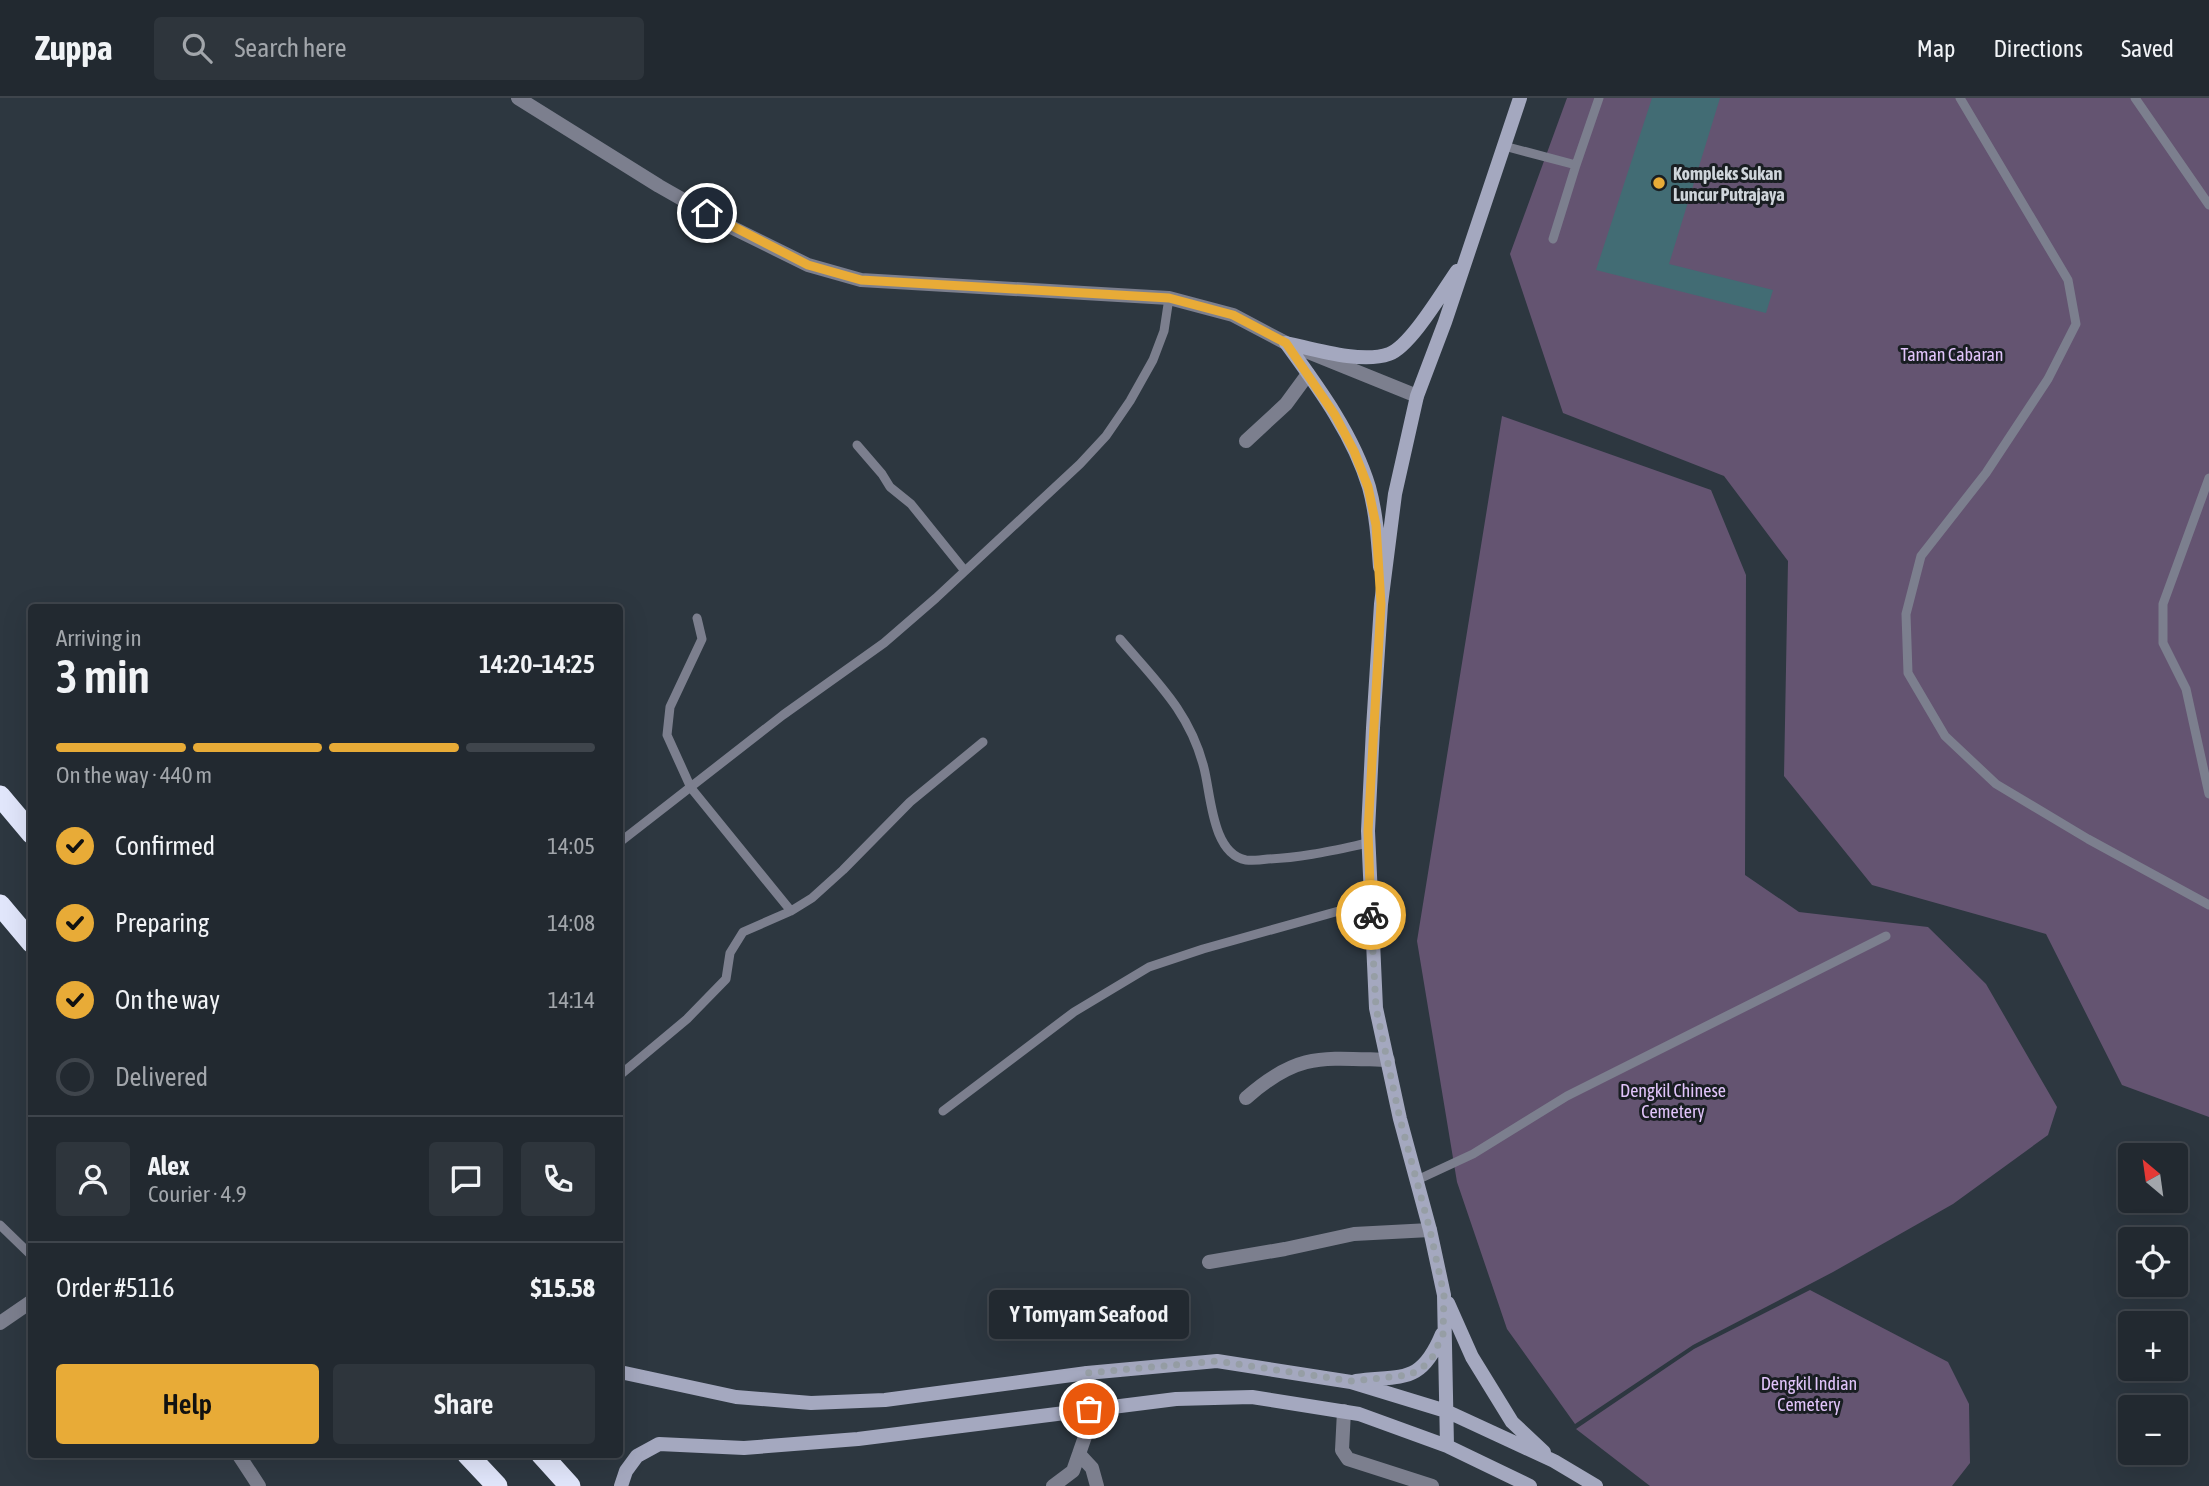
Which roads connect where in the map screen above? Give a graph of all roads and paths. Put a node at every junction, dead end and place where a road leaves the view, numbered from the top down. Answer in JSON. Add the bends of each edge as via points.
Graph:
{"nodes":[{"id":1,"x":518,"y":98,"type":"edge"},
{"id":2,"x":1520,"y":98,"type":"edge"},
{"id":3,"x":1599,"y":98,"type":"edge"},
{"id":4,"x":1960,"y":98,"type":"edge"},
{"id":5,"x":2135,"y":98,"type":"edge"},
{"id":6,"x":1504,"y":146,"type":"junction"},
{"id":7,"x":1576,"y":165,"type":"junction"},
{"id":8,"x":2209,"y":205,"type":"edge"},
{"id":9,"x":1553,"y":239,"type":"dead end"},
{"id":10,"x":1466,"y":258,"type":"junction"},
{"id":11,"x":1169,"y":298,"type":"junction"},
{"id":12,"x":1286,"y":343,"type":"junction"},
{"id":13,"x":1308,"y":374,"type":"junction"},
{"id":14,"x":1417,"y":396,"type":"junction"},
{"id":15,"x":1246,"y":441,"type":"dead end"},
{"id":16,"x":857,"y":445,"type":"dead end"},
{"id":17,"x":2209,"y":478,"type":"edge"},
{"id":18,"x":965,"y":571,"type":"junction"},
{"id":19,"x":1381,"y":604,"type":"junction"},
{"id":20,"x":697,"y":618,"type":"dead end"},
{"id":21,"x":1120,"y":639,"type":"dead end"},
{"id":22,"x":983,"y":742,"type":"dead end"},
{"id":23,"x":691,"y":788,"type":"junction"},
{"id":24,"x":2209,"y":794,"type":"edge"},
{"id":25,"x":2,"y":797,"type":"edge"},
{"id":26,"x":28,"y":829,"type":"edge"},
{"id":27,"x":623,"y":840,"type":"edge"},
{"id":28,"x":1368,"y":843,"type":"junction"},
{"id":29,"x":1371,"y":902,"type":"junction"},
{"id":30,"x":0,"y":905,"type":"edge"},
{"id":31,"x":2209,"y":905,"type":"edge"},
{"id":32,"x":791,"y":911,"type":"junction"},
{"id":33,"x":1886,"y":936,"type":"dead end"},
{"id":34,"x":28,"y":938,"type":"edge"},
{"id":35,"x":1388,"y":1060,"type":"junction"},
{"id":36,"x":623,"y":1072,"type":"edge"},
{"id":37,"x":1246,"y":1098,"type":"dead end"},
{"id":38,"x":943,"y":1111,"type":"dead end"},
{"id":39,"x":1417,"y":1180,"type":"junction"},
{"id":40,"x":0,"y":1225,"type":"edge"},
{"id":41,"x":1430,"y":1230,"type":"junction"},
{"id":42,"x":28,"y":1252,"type":"edge"},
{"id":43,"x":1209,"y":1262,"type":"dead end"},
{"id":44,"x":1444,"y":1295,"type":"junction"},
{"id":45,"x":28,"y":1304,"type":"edge"},
{"id":46,"x":0,"y":1324,"type":"edge"},
{"id":47,"x":623,"y":1373,"type":"edge"},
{"id":48,"x":1087,"y":1373,"type":"junction"},
{"id":49,"x":1351,"y":1381,"type":"junction"},
{"id":50,"x":1089,"y":1409,"type":"junction"},
{"id":51,"x":1344,"y":1411,"type":"junction"},
{"id":52,"x":1446,"y":1411,"type":"junction"},
{"id":53,"x":1447,"y":1446,"type":"junction"},
{"id":54,"x":1079,"y":1454,"type":"junction"},
{"id":55,"x":241,"y":1458,"type":"edge"},
{"id":56,"x":471,"y":1458,"type":"edge"},
{"id":57,"x":545,"y":1458,"type":"edge"},
{"id":58,"x":1554,"y":1461,"type":"junction"},
{"id":59,"x":1426,"y":1485,"type":"edge"},
{"id":60,"x":259,"y":1486,"type":"edge"},
{"id":61,"x":497,"y":1486,"type":"edge"},
{"id":62,"x":570,"y":1486,"type":"edge"},
{"id":63,"x":621,"y":1486,"type":"edge"},
{"id":64,"x":1052,"y":1486,"type":"edge"},
{"id":65,"x":1097,"y":1486,"type":"edge"},
{"id":66,"x":1530,"y":1486,"type":"edge"},
{"id":67,"x":1596,"y":1486,"type":"edge"}],
"edges":[{"from":1,"to":11,"type":"street","via":[[671,193],[808,265],[861,280]]},
{"from":2,"to":6,"type":"main road"},
{"from":3,"to":7,"type":"lane"},
{"from":4,"to":31,"type":"lane","via":[[2068,280],[2076,324],[2048,379],[1986,473],[1922,556],[1906,614],[1908,673],[1945,736],[1996,784]]},
{"from":5,"to":8,"type":"lane"},
{"from":6,"to":7,"type":"lane"},
{"from":6,"to":10,"type":"main road"},
{"from":7,"to":9,"type":"lane"},
{"from":10,"to":12,"type":"main road","via":[[1409,340],[1389,354],[1362,357]]},
{"from":10,"to":14,"type":"main road"},
{"from":11,"to":12,"type":"street","via":[[1233,315]]},
{"from":11,"to":18,"type":"lane","via":[[1153,360],[1105,436]]},
{"from":12,"to":13,"type":"main road"},
{"from":12,"to":14,"type":"street"},
{"from":13,"to":15,"type":"street","via":[[1286,404]]},
{"from":13,"to":19,"type":"main road","via":[[1335,415],[1368,487],[1376,525]]},
{"from":14,"to":19,"type":"main road","via":[[1395,494]]},
{"from":16,"to":18,"type":"lane"},
{"from":17,"to":24,"type":"lane","via":[[2163,604],[2164,643],[2186,689]]},
{"from":18,"to":23,"type":"lane","via":[[884,643]]},
{"from":19,"to":28,"type":"main road"},
{"from":20,"to":23,"type":"lane","via":[[702,639],[670,707],[667,735]]},
{"from":21,"to":28,"type":"lane","via":[[1179,707],[1191,730],[1204,766],[1218,834],[1228,850],[1245,860],[1295,858]]},
{"from":22,"to":32,"type":"lane","via":[[911,802],[812,898]]},
{"from":23,"to":27,"type":"lane"},
{"from":23,"to":32,"type":"lane"},
{"from":25,"to":26,"type":"highway"},
{"from":28,"to":29,"type":"main road"},
{"from":29,"to":35,"type":"main road","via":[[1376,1008]]},
{"from":29,"to":38,"type":"lane","via":[[1149,967],[1074,1013]]},
{"from":30,"to":34,"type":"highway"},
{"from":32,"to":36,"type":"lane","via":[[743,932],[730,953],[726,979]]},
{"from":33,"to":39,"type":"lane","via":[[1567,1096],[1473,1154]]},
{"from":35,"to":37,"type":"street","via":[[1315,1059],[1280,1071]]},
{"from":35,"to":39,"type":"main road"},
{"from":39,"to":41,"type":"main road"},
{"from":40,"to":42,"type":"lane"},
{"from":41,"to":43,"type":"street","via":[[1354,1234]]},
{"from":41,"to":44,"type":"main road"},
{"from":44,"to":49,"type":"main road","via":[[1443,1334],[1422,1368],[1409,1375]]},
{"from":44,"to":52,"type":"main road"},
{"from":44,"to":58,"type":"main road","via":[[1472,1357],[1512,1422]]},
{"from":45,"to":46,"type":"street"},
{"from":47,"to":48,"type":"main road","via":[[736,1397],[811,1403],[885,1400]]},
{"from":48,"to":49,"type":"main road","via":[[1217,1361]]},
{"from":48,"to":50,"type":"street"},
{"from":49,"to":52,"type":"main road"},
{"from":50,"to":51,"type":"main road","via":[[1176,1399],[1252,1397]]},
{"from":50,"to":54,"type":"street"},
{"from":50,"to":63,"type":"main road","via":[[858,1439],[744,1448],[659,1444],[637,1456]]},
{"from":51,"to":53,"type":"main road"},
{"from":51,"to":59,"type":"street","via":[[1342,1450],[1348,1459]]},
{"from":52,"to":53,"type":"main road"},
{"from":52,"to":58,"type":"main road"},
{"from":53,"to":66,"type":"main road"},
{"from":54,"to":64,"type":"street","via":[[1073,1471]]},
{"from":54,"to":65,"type":"street","via":[[1092,1468]]},
{"from":55,"to":60,"type":"street"},
{"from":56,"to":61,"type":"highway"},
{"from":57,"to":62,"type":"highway"},
{"from":58,"to":67,"type":"main road"}]}
